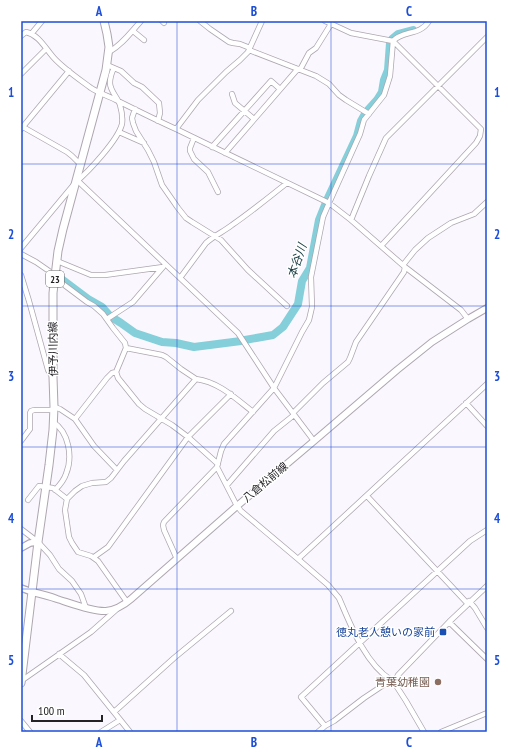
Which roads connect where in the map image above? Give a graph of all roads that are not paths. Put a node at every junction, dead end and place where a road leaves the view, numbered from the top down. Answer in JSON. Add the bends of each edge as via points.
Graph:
{"nodes":[{"id":1,"x":42,"y":21,"type":"edge"},
{"id":2,"x":104,"y":21,"type":"edge"},
{"id":3,"x":141,"y":21,"type":"edge"},
{"id":4,"x":200,"y":21,"type":"edge"},
{"id":5,"x":262,"y":21,"type":"edge"},
{"id":6,"x":325,"y":21,"type":"edge"},
{"id":7,"x":429,"y":21,"type":"edge"},
{"id":8,"x":331,"y":24,"type":"junction"},
{"id":9,"x":24,"y":30,"type":"edge"},
{"id":10,"x":133,"y":31,"type":"junction"},
{"id":11,"x":32,"y":33,"type":"junction"},
{"id":12,"x":21,"y":36,"type":"edge"},
{"id":13,"x":487,"y":37,"type":"edge"},
{"id":14,"x":144,"y":40,"type":"dead end"},
{"id":15,"x":393,"y":41,"type":"junction"},
{"id":16,"x":46,"y":49,"type":"junction"},
{"id":17,"x":249,"y":49,"type":"junction"},
{"id":18,"x":109,"y":52,"type":"junction"},
{"id":19,"x":110,"y":66,"type":"junction"},
{"id":20,"x":298,"y":69,"type":"junction"},
{"id":21,"x":69,"y":71,"type":"junction"},
{"id":22,"x":21,"y":74,"type":"edge"},
{"id":23,"x":438,"y":86,"type":"junction"},
{"id":24,"x":280,"y":89,"type":"junction"},
{"id":25,"x":100,"y":93,"type":"junction"},
{"id":26,"x":232,"y":94,"type":"dead end"},
{"id":27,"x":119,"y":102,"type":"junction"},
{"id":28,"x":134,"y":109,"type":"junction"},
{"id":29,"x":244,"y":111,"type":"junction"},
{"id":30,"x":368,"y":114,"type":"junction"},
{"id":31,"x":254,"y":119,"type":"junction"},
{"id":32,"x":158,"y":121,"type":"junction"},
{"id":33,"x":22,"y":128,"type":"edge"},
{"id":34,"x":176,"y":129,"type":"junction"},
{"id":35,"x":119,"y":132,"type":"junction"},
{"id":36,"x":194,"y":138,"type":"junction"},
{"id":37,"x":144,"y":143,"type":"junction"},
{"id":38,"x":212,"y":147,"type":"junction"},
{"id":39,"x":225,"y":153,"type":"junction"},
{"id":40,"x":80,"y":164,"type":"junction"},
{"id":41,"x":76,"y":182,"type":"junction"},
{"id":42,"x":287,"y":183,"type":"junction"},
{"id":43,"x":218,"y":192,"type":"dead end"},
{"id":44,"x":487,"y":202,"type":"edge"},
{"id":45,"x":329,"y":203,"type":"junction"},
{"id":46,"x":350,"y":220,"type":"junction"},
{"id":47,"x":214,"y":236,"type":"junction"},
{"id":48,"x":381,"y":246,"type":"junction"},
{"id":49,"x":21,"y":248,"type":"edge"},
{"id":50,"x":21,"y":254,"type":"edge"},
{"id":51,"x":57,"y":262,"type":"junction"},
{"id":52,"x":164,"y":266,"type":"junction"},
{"id":53,"x":404,"y":266,"type":"junction"},
{"id":54,"x":21,"y":275,"type":"edge"},
{"id":55,"x":55,"y":276,"type":"junction"},
{"id":56,"x":180,"y":278,"type":"junction"},
{"id":57,"x":287,"y":306,"type":"dead end"},
{"id":58,"x":487,"y":308,"type":"edge"},
{"id":59,"x":107,"y":319,"type":"junction"},
{"id":60,"x":468,"y":319,"type":"junction"},
{"id":61,"x":126,"y":348,"type":"junction"},
{"id":62,"x":116,"y":372,"type":"junction"},
{"id":63,"x":53,"y":377,"type":"junction"},
{"id":64,"x":196,"y":379,"type":"junction"},
{"id":65,"x":487,"y":384,"type":"edge"},
{"id":66,"x":274,"y":388,"type":"junction"},
{"id":67,"x":231,"y":394,"type":"junction"},
{"id":68,"x":466,"y":403,"type":"junction"},
{"id":69,"x":54,"y":409,"type":"junction"},
{"id":70,"x":253,"y":412,"type":"junction"},
{"id":71,"x":293,"y":414,"type":"junction"},
{"id":72,"x":161,"y":418,"type":"junction"},
{"id":73,"x":75,"y":419,"type":"junction"},
{"id":74,"x":53,"y":422,"type":"junction"},
{"id":75,"x":487,"y":426,"type":"edge"},
{"id":76,"x":188,"y":437,"type":"junction"},
{"id":77,"x":21,"y":441,"type":"edge"},
{"id":78,"x":314,"y":441,"type":"junction"},
{"id":79,"x":217,"y":465,"type":"junction"},
{"id":80,"x":117,"y":470,"type":"junction"},
{"id":81,"x":227,"y":485,"type":"junction"},
{"id":82,"x":46,"y":487,"type":"junction"},
{"id":83,"x":55,"y":490,"type":"junction"},
{"id":84,"x":367,"y":496,"type":"junction"},
{"id":85,"x":66,"y":499,"type":"junction"},
{"id":86,"x":28,"y":500,"type":"dead end"},
{"id":87,"x":237,"y":506,"type":"junction"},
{"id":88,"x":21,"y":529,"type":"edge"},
{"id":89,"x":487,"y":530,"type":"edge"},
{"id":90,"x":38,"y":542,"type":"junction"},
{"id":91,"x":21,"y":548,"type":"edge"},
{"id":92,"x":94,"y":557,"type":"junction"},
{"id":93,"x":176,"y":558,"type":"junction"},
{"id":94,"x":298,"y":559,"type":"junction"},
{"id":95,"x":437,"y":571,"type":"junction"},
{"id":96,"x":487,"y":586,"type":"edge"},
{"id":97,"x":21,"y":588,"type":"edge"},
{"id":98,"x":32,"y":592,"type":"junction"},
{"id":99,"x":127,"y":602,"type":"junction"},
{"id":100,"x":468,"y":602,"type":"junction"},
{"id":101,"x":86,"y":608,"type":"junction"},
{"id":102,"x":118,"y":608,"type":"junction"},
{"id":103,"x":231,"y":611,"type":"dead end"},
{"id":104,"x":449,"y":622,"type":"junction"},
{"id":105,"x":487,"y":628,"type":"edge"},
{"id":106,"x":360,"y":642,"type":"junction"},
{"id":107,"x":58,"y":654,"type":"junction"},
{"id":108,"x":487,"y":658,"type":"edge"},
{"id":109,"x":21,"y":681,"type":"edge"},
{"id":110,"x":393,"y":681,"type":"junction"},
{"id":111,"x":114,"y":712,"type":"junction"},
{"id":112,"x":487,"y":712,"type":"edge"},
{"id":113,"x":120,"y":720,"type":"junction"},
{"id":114,"x":21,"y":721,"type":"edge"},
{"id":115,"x":325,"y":726,"type":"junction"},
{"id":116,"x":30,"y":732,"type":"edge"},
{"id":117,"x":101,"y":732,"type":"edge"},
{"id":118,"x":130,"y":732,"type":"edge"},
{"id":119,"x":318,"y":732,"type":"edge"},
{"id":120,"x":424,"y":732,"type":"edge"},
{"id":121,"x":440,"y":732,"type":"edge"}],
"edges":[{"from":1,"to":11,"type":"street"},
{"from":2,"to":18,"type":"main road","name":"伊予川内線","number":"23"},
{"from":3,"to":10,"type":"street"},
{"from":4,"to":17,"type":"street","via":[[229,42]]},
{"from":5,"to":17,"type":"street"},
{"from":6,"to":8,"type":"street"},
{"from":7,"to":15,"type":"street","via":[[418,31],[399,36]]},
{"from":8,"to":15,"type":"street","via":[[351,33]]},
{"from":8,"to":20,"type":"street","via":[[316,48]]},
{"from":9,"to":11,"type":"street"},
{"from":9,"to":12,"type":"street"},
{"from":10,"to":14,"type":"street"},
{"from":10,"to":18,"type":"street"},
{"from":11,"to":16,"type":"street"},
{"from":13,"to":23,"type":"street"},
{"from":15,"to":23,"type":"street"},
{"from":15,"to":30,"type":"street","via":[[390,76],[386,88],[381,99]]},
{"from":16,"to":21,"type":"street"},
{"from":16,"to":22,"type":"street"},
{"from":17,"to":20,"type":"street"},
{"from":17,"to":34,"type":"street","via":[[245,56],[198,100]]},
{"from":18,"to":19,"type":"main road","name":"伊予川内線","number":"23"},
{"from":19,"to":25,"type":"main road","name":"伊予川内線","number":"23"},
{"from":19,"to":27,"type":"street","via":[[112,90]]},
{"from":19,"to":32,"type":"street","via":[[121,71],[160,103]]},
{"from":20,"to":24,"type":"street"},
{"from":20,"to":30,"type":"street","via":[[322,79],[339,95]]},
{"from":21,"to":25,"type":"street"},
{"from":21,"to":33,"type":"street"},
{"from":23,"to":46,"type":"street","via":[[386,138]]},
{"from":23,"to":48,"type":"street","via":[[481,129],[480,136]]},
{"from":24,"to":29,"type":"street","via":[[271,81]]},
{"from":24,"to":31,"type":"street"},
{"from":25,"to":27,"type":"street"},
{"from":25,"to":40,"type":"main road","name":"伊予川内線","number":"23"},
{"from":26,"to":29,"type":"street","via":[[235,103]]},
{"from":27,"to":28,"type":"street"},
{"from":27,"to":35,"type":"street","via":[[122,118]]},
{"from":28,"to":32,"type":"street"},
{"from":28,"to":37,"type":"street","via":[[133,123]]},
{"from":29,"to":31,"type":"street"},
{"from":29,"to":38,"type":"street"},
{"from":30,"to":45,"type":"street"},
{"from":31,"to":39,"type":"street"},
{"from":32,"to":34,"type":"street"},
{"from":33,"to":40,"type":"street","via":[[67,152]]},
{"from":34,"to":36,"type":"street"},
{"from":35,"to":37,"type":"street"},
{"from":35,"to":41,"type":"street"},
{"from":36,"to":38,"type":"street"},
{"from":36,"to":43,"type":"street","via":[[190,151],[194,159],[208,172]]},
{"from":37,"to":47,"type":"street","via":[[162,186],[178,208],[186,218]]},
{"from":38,"to":39,"type":"street"},
{"from":39,"to":42,"type":"street"},
{"from":40,"to":41,"type":"main road","name":"伊予川内線","number":"23"},
{"from":41,"to":49,"type":"street"},
{"from":41,"to":51,"type":"main road","name":"伊予川内線","number":"23"},
{"from":41,"to":52,"type":"street","via":[[79,182]]},
{"from":42,"to":45,"type":"street"},
{"from":42,"to":47,"type":"street","via":[[232,226]]},
{"from":44,"to":53,"type":"street","via":[[474,214],[451,223],[428,238],[415,250]]},
{"from":45,"to":46,"type":"street"},
{"from":45,"to":66,"type":"street","via":[[323,217],[311,277],[312,307],[309,320]]},
{"from":46,"to":48,"type":"street"},
{"from":47,"to":56,"type":"street"},
{"from":47,"to":57,"type":"street"},
{"from":48,"to":53,"type":"street"},
{"from":50,"to":55,"type":"street"},
{"from":51,"to":52,"type":"street","via":[[91,275]]},
{"from":51,"to":55,"type":"main road","name":"伊予川内線","number":"23"},
{"from":52,"to":56,"type":"street"},
{"from":52,"to":59,"type":"street","via":[[133,302]]},
{"from":53,"to":60,"type":"street","via":[[461,310]]},
{"from":53,"to":71,"type":"street","via":[[404,272],[356,342],[348,362]]},
{"from":54,"to":63,"type":"street","via":[[48,370]]},
{"from":55,"to":59,"type":"street"},
{"from":55,"to":63,"type":"main road","name":"伊予川内線","number":"23","via":[[52,308]]},
{"from":56,"to":66,"type":"street","via":[[238,333]]},
{"from":58,"to":60,"type":"main road","name":"八倉松前線"},
{"from":59,"to":61,"type":"street"},
{"from":60,"to":78,"type":"main road","name":"八倉松前線","via":[[414,356]]},
{"from":61,"to":62,"type":"street"},
{"from":61,"to":64,"type":"street","via":[[162,355]]},
{"from":62,"to":72,"type":"street","via":[[139,404]]},
{"from":62,"to":73,"type":"street","via":[[107,378]]},
{"from":63,"to":69,"type":"main road","name":"伊予川内線","number":"23"},
{"from":64,"to":67,"type":"street","via":[[212,383]]},
{"from":64,"to":72,"type":"street"},
{"from":65,"to":68,"type":"street"},
{"from":66,"to":70,"type":"street"},
{"from":66,"to":71,"type":"street"},
{"from":67,"to":70,"type":"street"},
{"from":67,"to":76,"type":"street"},
{"from":68,"to":75,"type":"street"},
{"from":68,"to":84,"type":"street"},
{"from":69,"to":73,"type":"street","via":[[60,409]]},
{"from":69,"to":74,"type":"main road","name":"伊予川内線","number":"23"},
{"from":69,"to":77,"type":"street","via":[[31,411],[30,429]]},
{"from":70,"to":79,"type":"street","via":[[224,444]]},
{"from":71,"to":78,"type":"street"},
{"from":71,"to":81,"type":"street","via":[[274,431]]},
{"from":72,"to":76,"type":"street"},
{"from":72,"to":80,"type":"street"},
{"from":73,"to":80,"type":"street","via":[[94,446]]},
{"from":74,"to":82,"type":"main road","name":"伊予川内線","number":"23"},
{"from":74,"to":83,"type":"street","via":[[66,437],[68,455],[66,474]]},
{"from":76,"to":79,"type":"street"},
{"from":76,"to":92,"type":"street","via":[[108,547]]},
{"from":78,"to":87,"type":"main road","name":"八倉松前線"},
{"from":79,"to":81,"type":"street"},
{"from":79,"to":93,"type":"street","via":[[164,522],[164,530]]},
{"from":80,"to":85,"type":"street","via":[[106,482],[82,486]]},
{"from":81,"to":87,"type":"street"},
{"from":82,"to":83,"type":"street"},
{"from":82,"to":86,"type":"street","via":[[39,486]]},
{"from":82,"to":90,"type":"main road","name":"伊予川内線","number":"23"},
{"from":83,"to":85,"type":"street"},
{"from":84,"to":94,"type":"street"},
{"from":84,"to":95,"type":"street"},
{"from":85,"to":92,"type":"street","via":[[69,537],[78,552]]},
{"from":87,"to":93,"type":"main road","name":"八倉松前線"},
{"from":87,"to":94,"type":"street"},
{"from":88,"to":90,"type":"street"},
{"from":89,"to":95,"type":"street","via":[[470,541]]},
{"from":90,"to":91,"type":"street"},
{"from":90,"to":98,"type":"main road","name":"伊予川内線","number":"23"},
{"from":90,"to":101,"type":"street","via":[[72,581],[81,594]]},
{"from":92,"to":99,"type":"street"},
{"from":93,"to":99,"type":"main road","name":"八倉松前線"},
{"from":94,"to":106,"type":"street","via":[[336,594]]},
{"from":95,"to":100,"type":"street"},
{"from":95,"to":106,"type":"street"},
{"from":96,"to":100,"type":"street"},
{"from":97,"to":98,"type":"street"},
{"from":98,"to":101,"type":"main road","name":"八倉松前線"},
{"from":98,"to":109,"type":"main road","name":"伊予川内線","number":"23"},
{"from":99,"to":102,"type":"main road","name":"八倉松前線"},
{"from":100,"to":104,"type":"street"},
{"from":100,"to":105,"type":"street","via":[[475,608]]},
{"from":101,"to":102,"type":"main road","name":"八倉松前線","via":[[101,611]]},
{"from":102,"to":107,"type":"street","via":[[91,632]]},
{"from":103,"to":111,"type":"street"},
{"from":104,"to":108,"type":"street"},
{"from":104,"to":110,"type":"street"},
{"from":106,"to":110,"type":"street","via":[[373,663]]},
{"from":106,"to":115,"type":"street","via":[[301,697]]},
{"from":107,"to":109,"type":"street"},
{"from":107,"to":111,"type":"street","via":[[84,675]]},
{"from":110,"to":115,"type":"street"},
{"from":110,"to":120,"type":"street"},
{"from":111,"to":113,"type":"street"},
{"from":112,"to":121,"type":"street"},
{"from":113,"to":117,"type":"street"},
{"from":113,"to":118,"type":"street"},
{"from":114,"to":116,"type":"street"},
{"from":115,"to":119,"type":"street"}]}
